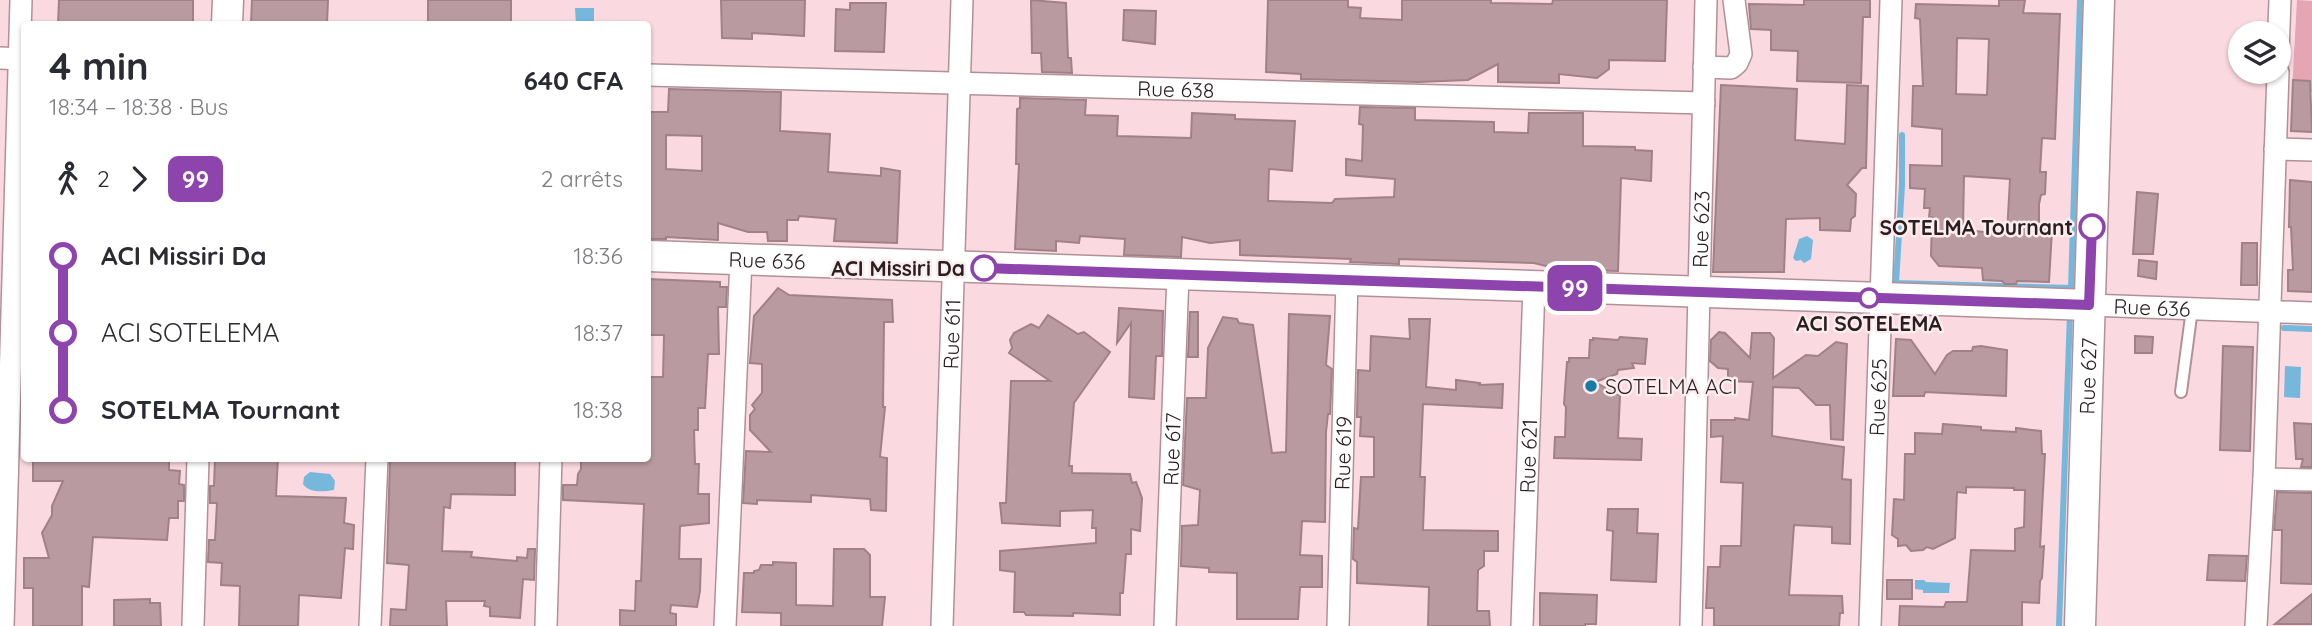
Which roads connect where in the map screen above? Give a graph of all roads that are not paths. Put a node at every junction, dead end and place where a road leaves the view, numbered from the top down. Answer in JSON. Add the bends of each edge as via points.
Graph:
{"nodes":[{"id":1,"x":21,"y":0,"type":"edge"},
{"id":2,"x":228,"y":0,"type":"edge"},
{"id":3,"x":962,"y":0,"type":"edge"},
{"id":4,"x":1706,"y":0,"type":"edge"},
{"id":5,"x":1734,"y":0,"type":"edge"},
{"id":6,"x":1891,"y":0,"type":"edge"},
{"id":7,"x":2099,"y":0,"type":"edge"},
{"id":8,"x":2280,"y":0,"type":"edge"},
{"id":9,"x":227,"y":21,"type":"edge"},
{"id":10,"x":2279,"y":21,"type":"edge"},
{"id":11,"x":15,"y":59,"type":"edge"},
{"id":12,"x":1704,"y":68,"type":"junction"},
{"id":13,"x":651,"y":75,"type":"edge"},
{"id":14,"x":959,"y":83,"type":"junction"},
{"id":15,"x":2278,"y":84,"type":"edge"},
{"id":16,"x":1704,"y":103,"type":"junction"},
{"id":17,"x":2275,"y":149,"type":"junction"},
{"id":18,"x":2312,"y":150,"type":"edge"},
{"id":19,"x":13,"y":236,"type":"edge"},
{"id":20,"x":651,"y":256,"type":"edge"},
{"id":21,"x":741,"y":259,"type":"junction"},
{"id":22,"x":953,"y":267,"type":"junction"},
{"id":23,"x":1178,"y":274,"type":"junction"},
{"id":24,"x":1348,"y":280,"type":"junction"},
{"id":25,"x":1534,"y":286,"type":"junction"},
{"id":26,"x":1699,"y":292,"type":"junction"},
{"id":27,"x":1881,"y":298,"type":"junction"},
{"id":28,"x":2089,"y":305,"type":"junction"},
{"id":29,"x":2192,"y":309,"type":"junction"},
{"id":30,"x":2270,"y":312,"type":"junction"},
{"id":31,"x":2312,"y":313,"type":"edge"},
{"id":32,"x":2181,"y":392,"type":"dead end"},
{"id":33,"x":198,"y":462,"type":"edge"},
{"id":34,"x":377,"y":462,"type":"edge"},
{"id":35,"x":551,"y":462,"type":"edge"},
{"id":36,"x":2264,"y":479,"type":"junction"},
{"id":37,"x":2312,"y":480,"type":"edge"},
{"id":38,"x":3,"y":626,"type":"edge"},
{"id":39,"x":193,"y":626,"type":"edge"},
{"id":40,"x":370,"y":626,"type":"edge"},
{"id":41,"x":546,"y":626,"type":"edge"},
{"id":42,"x":725,"y":626,"type":"edge"},
{"id":43,"x":942,"y":626,"type":"edge"},
{"id":44,"x":1165,"y":626,"type":"edge"},
{"id":45,"x":1338,"y":626,"type":"edge"},
{"id":46,"x":1521,"y":626,"type":"edge"},
{"id":47,"x":1691,"y":626,"type":"edge"},
{"id":48,"x":1870,"y":626,"type":"edge"},
{"id":49,"x":2080,"y":626,"type":"edge"},
{"id":50,"x":2256,"y":626,"type":"edge"}],
"edges":[{"from":1,"to":11,"type":"street"},
{"from":2,"to":9,"type":"street"},
{"from":3,"to":14,"type":"street","name":"Rue 611"},
{"from":4,"to":12,"type":"street","name":"Rue 623"},
{"from":5,"to":12,"type":"street","via":[[1741,54],[1731,68]]},
{"from":6,"to":27,"type":"street","name":"Rue 625"},
{"from":7,"to":28,"type":"street","name":"Rue 627"},
{"from":8,"to":10,"type":"street"},
{"from":11,"to":19,"type":"street"},
{"from":12,"to":16,"type":"street","name":"Rue 623"},
{"from":13,"to":14,"type":"street","name":"Rue 638"},
{"from":14,"to":16,"type":"street","name":"Rue 638"},
{"from":14,"to":22,"type":"street","name":"Rue 611"},
{"from":15,"to":17,"type":"street"},
{"from":16,"to":26,"type":"street","name":"Rue 623"},
{"from":17,"to":18,"type":"street"},
{"from":17,"to":30,"type":"street"},
{"from":19,"to":38,"type":"street"},
{"from":20,"to":21,"type":"street","name":"Rue 636"},
{"from":21,"to":22,"type":"street","name":"Rue 636"},
{"from":21,"to":42,"type":"street"},
{"from":22,"to":23,"type":"street","name":"Rue 636"},
{"from":22,"to":43,"type":"street","name":"Rue 611"},
{"from":23,"to":24,"type":"street","name":"Rue 636"},
{"from":23,"to":44,"type":"street","name":"Rue 617"},
{"from":24,"to":25,"type":"street","name":"Rue 636"},
{"from":24,"to":45,"type":"street","name":"Rue 619"},
{"from":25,"to":26,"type":"street","name":"Rue 636"},
{"from":25,"to":46,"type":"street","name":"Rue 621"},
{"from":26,"to":27,"type":"street","name":"Rue 636"},
{"from":26,"to":47,"type":"street","name":"Rue 623"},
{"from":27,"to":28,"type":"street","name":"Rue 636"},
{"from":27,"to":48,"type":"street","name":"Rue 625"},
{"from":28,"to":29,"type":"street","name":"Rue 636"},
{"from":28,"to":49,"type":"street","name":"Rue 627"},
{"from":29,"to":30,"type":"street","name":"Rue 636"},
{"from":29,"to":32,"type":"lane"},
{"from":30,"to":31,"type":"street","name":"Rue 636"},
{"from":30,"to":36,"type":"street"},
{"from":33,"to":39,"type":"street"},
{"from":34,"to":40,"type":"street"},
{"from":35,"to":41,"type":"street"},
{"from":36,"to":37,"type":"street"},
{"from":36,"to":50,"type":"street"}]}
